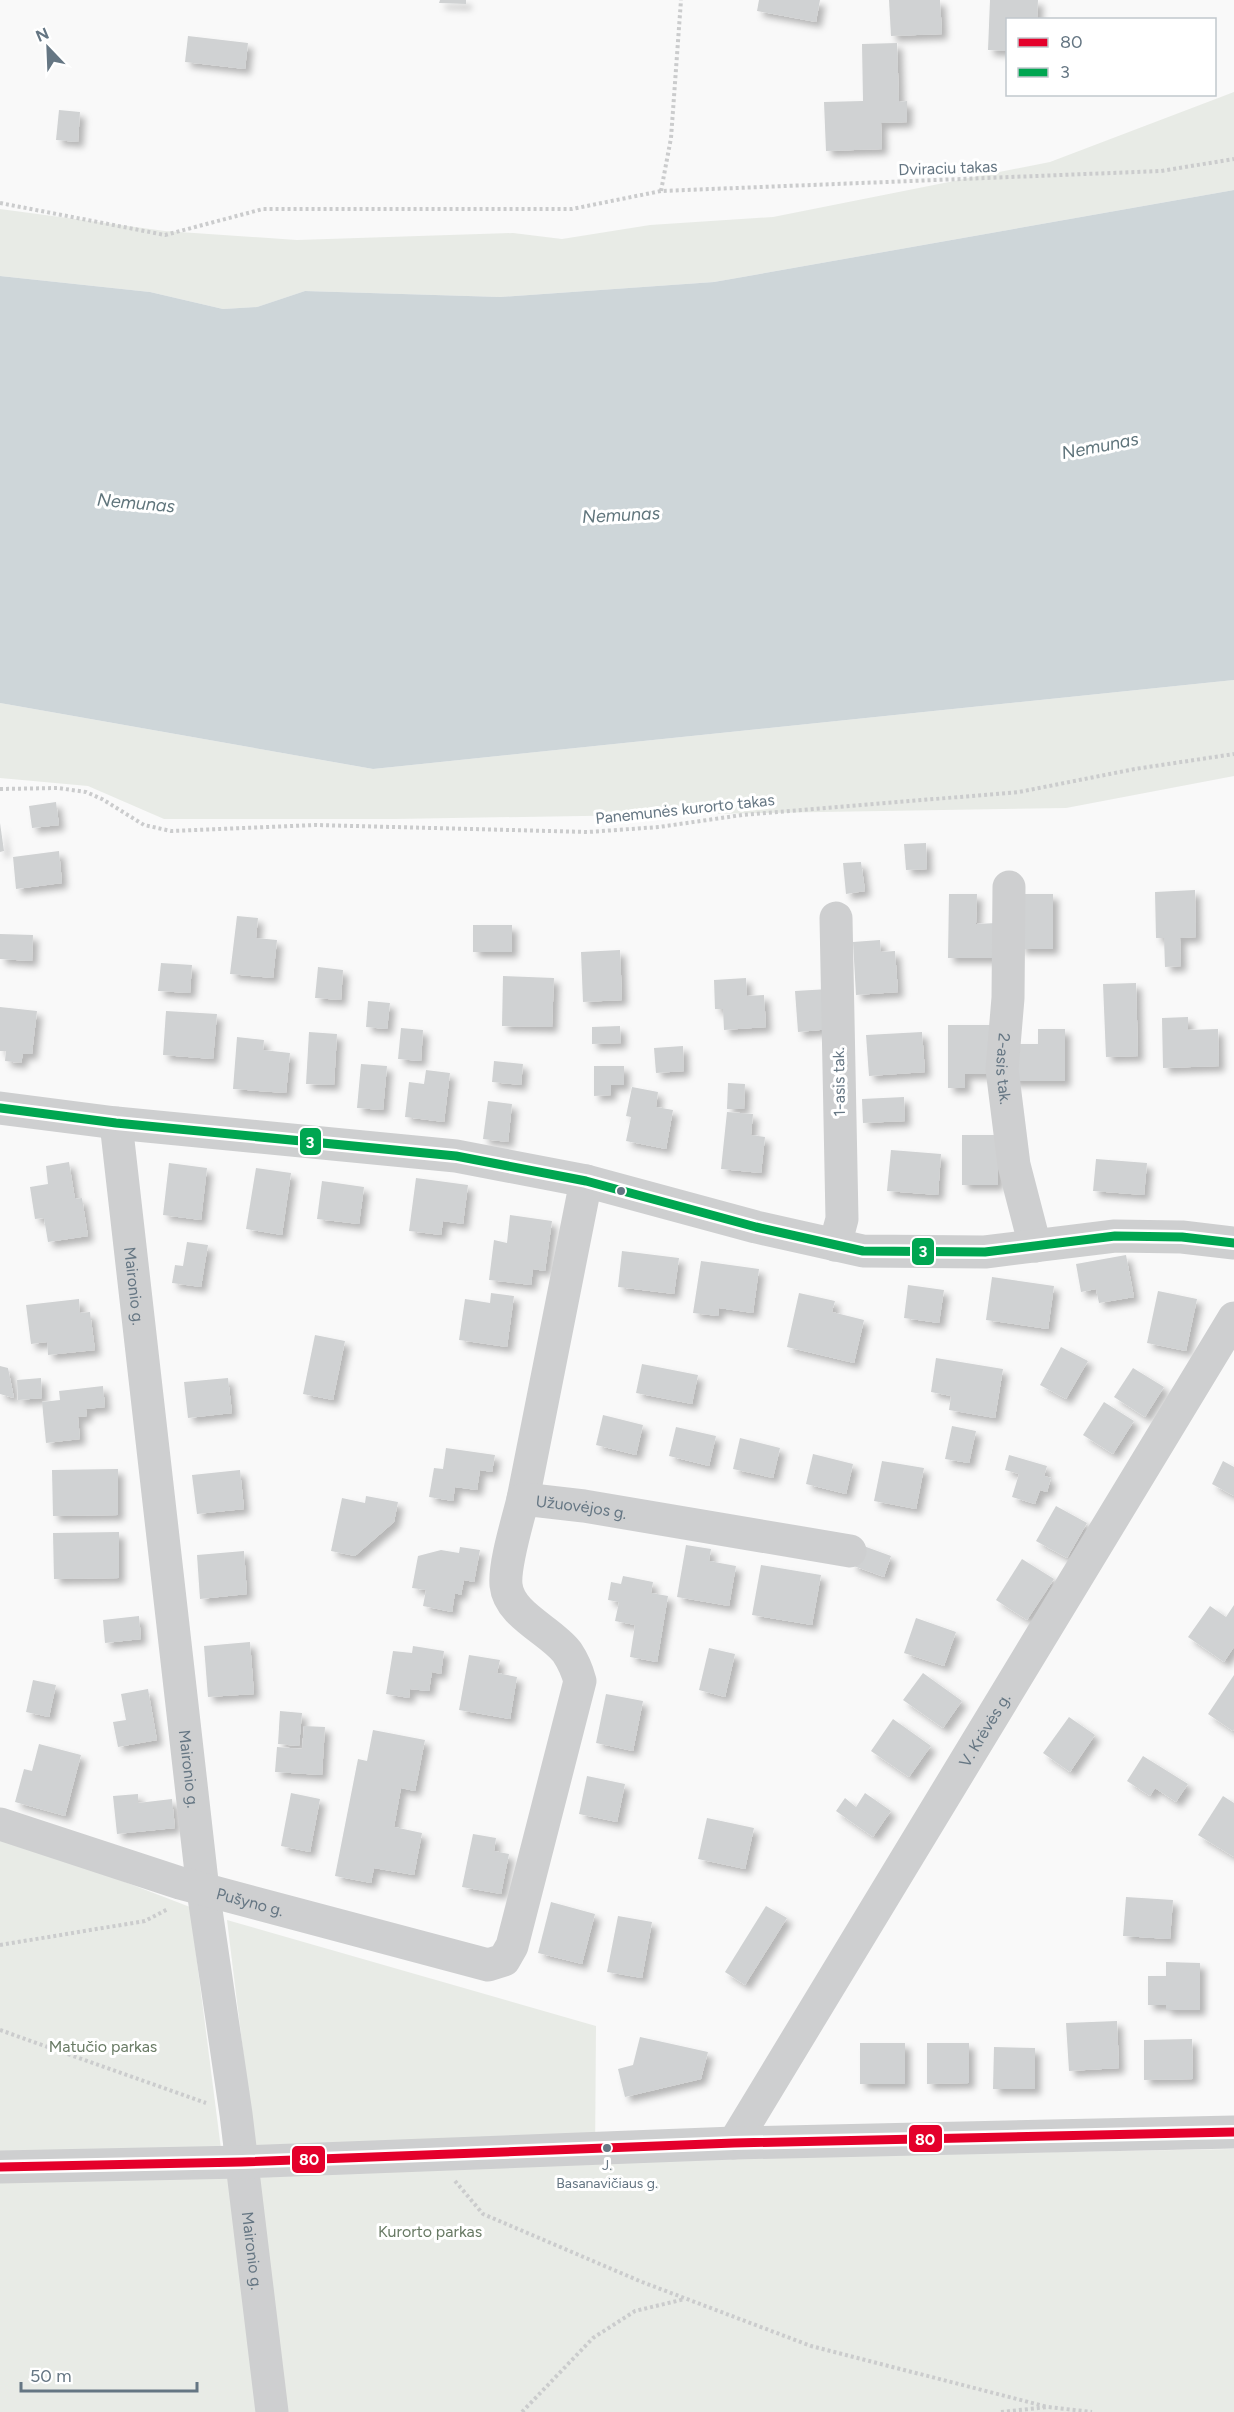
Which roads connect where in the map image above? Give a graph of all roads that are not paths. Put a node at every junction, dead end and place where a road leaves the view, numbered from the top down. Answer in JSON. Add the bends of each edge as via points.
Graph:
{"nodes":[{"id":1,"x":1009,"y":887,"type":"dead end"},
{"id":2,"x":836,"y":918,"type":"dead end"},
{"id":3,"x":0,"y":1108,"type":"edge"},
{"id":4,"x":116,"y":1123,"type":"junction"},
{"id":5,"x":586,"y":1181,"type":"junction"},
{"id":6,"x":1234,"y":1243,"type":"edge"},
{"id":7,"x":835,"y":1245,"type":"junction"},
{"id":8,"x":1035,"y":1246,"type":"junction"},
{"id":9,"x":1234,"y":1317,"type":"edge"},
{"id":10,"x":523,"y":1499,"type":"junction"},
{"id":11,"x":850,"y":1551,"type":"dead end"},
{"id":12,"x":0,"y":1824,"type":"edge"},
{"id":13,"x":191,"y":1887,"type":"junction"},
{"id":14,"x":504,"y":1960,"type":"joint"},
{"id":15,"x":1234,"y":2132,"type":"edge"},
{"id":16,"x":734,"y":2143,"type":"junction"},
{"id":17,"x":242,"y":2162,"type":"junction"},
{"id":18,"x":0,"y":2167,"type":"edge"},
{"id":19,"x":272,"y":2412,"type":"edge"}],
"edges":[{"from":1,"to":8,"type":"street","name":"2-asis tak.","via":[[1008,998],[1002,1069],[1014,1165]]},
{"from":2,"to":7,"type":"street","name":"1-asis tak.","via":[[842,1219]]},
{"from":3,"to":4,"type":"street"},
{"from":4,"to":5,"type":"street","via":[[456,1156]]},
{"from":4,"to":13,"type":"street","name":"Maironio g."},
{"from":5,"to":7,"type":"street"},
{"from":5,"to":10,"type":"street"},
{"from":6,"to":8,"type":"street","via":[[1115,1236]]},
{"from":7,"to":8,"type":"street","via":[[863,1251],[985,1252]]},
{"from":9,"to":16,"type":"street","name":"V. Krėvės g."},
{"from":10,"to":11,"type":"street","name":"Užuovėjos g."},
{"from":10,"to":14,"type":"street","name":"Užuovėjos g.","via":[[506,1585],[512,1602],[565,1650],[576,1667],[579,1681],[512,1946]]},
{"from":12,"to":13,"type":"street","name":"Pušyno g."},
{"from":13,"to":14,"type":"street","name":"Pušyno g.","via":[[488,1965]]},
{"from":13,"to":17,"type":"street","name":"Maironio g."},
{"from":15,"to":16,"type":"street"},
{"from":16,"to":17,"type":"street"},
{"from":17,"to":18,"type":"street"},
{"from":17,"to":19,"type":"street","name":"Maironio g."}]}
